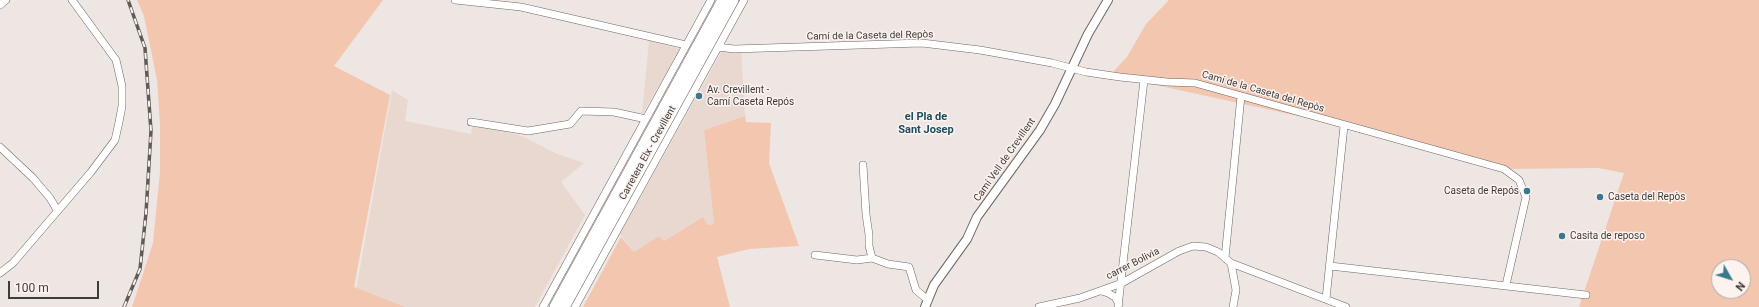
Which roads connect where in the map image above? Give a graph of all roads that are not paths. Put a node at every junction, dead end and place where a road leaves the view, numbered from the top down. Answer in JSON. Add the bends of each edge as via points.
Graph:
{"nodes":[{"id":1,"x":6,"y":0,"type":"edge"},
{"id":2,"x":72,"y":0,"type":"edge"},
{"id":3,"x":455,"y":0,"type":"edge"},
{"id":4,"x":711,"y":0,"type":"edge"},
{"id":5,"x":723,"y":0,"type":"edge"},
{"id":6,"x":733,"y":0,"type":"edge"},
{"id":7,"x":744,"y":0,"type":"edge"},
{"id":8,"x":1108,"y":0,"type":"edge"},
{"id":9,"x":0,"y":5,"type":"edge"},
{"id":10,"x":686,"y":46,"type":"junction"},
{"id":11,"x":718,"y":47,"type":"junction"},
{"id":12,"x":1071,"y":68,"type":"junction"},
{"id":13,"x":1144,"y":80,"type":"junction"},
{"id":14,"x":1241,"y":96,"type":"junction"},
{"id":15,"x":646,"y":119,"type":"junction"},
{"id":16,"x":471,"y":122,"type":"dead end"},
{"id":17,"x":1344,"y":126,"type":"junction"},
{"id":18,"x":0,"y":147,"type":"edge"},
{"id":19,"x":863,"y":165,"type":"dead end"},
{"id":20,"x":57,"y":210,"type":"junction"},
{"id":21,"x":815,"y":255,"type":"dead end"},
{"id":22,"x":872,"y":258,"type":"junction"},
{"id":23,"x":1228,"y":260,"type":"junction"},
{"id":24,"x":1330,"y":266,"type":"junction"},
{"id":25,"x":0,"y":273,"type":"edge"},
{"id":26,"x":1122,"y":283,"type":"junction"},
{"id":27,"x":1506,"y":285,"type":"junction"},
{"id":28,"x":586,"y":287,"type":"junction"},
{"id":29,"x":1100,"y":291,"type":"junction"},
{"id":30,"x":1586,"y":294,"type":"dead end"},
{"id":31,"x":1326,"y":299,"type":"junction"},
{"id":32,"x":926,"y":303,"type":"edge"},
{"id":33,"x":1118,"y":306,"type":"edge"},
{"id":34,"x":543,"y":307,"type":"edge"},
{"id":35,"x":555,"y":307,"type":"edge"},
{"id":36,"x":564,"y":307,"type":"edge"},
{"id":37,"x":570,"y":307,"type":"edge"},
{"id":38,"x":575,"y":307,"type":"edge"},
{"id":39,"x":1039,"y":307,"type":"edge"},
{"id":40,"x":1233,"y":307,"type":"edge"},
{"id":41,"x":1346,"y":307,"type":"edge"}],
"edges":[{"from":1,"to":9,"type":"street"},
{"from":2,"to":20,"type":"street","via":[[116,60],[122,86],[122,106],[115,140]]},
{"from":3,"to":10,"type":"street","via":[[521,6]]},
{"from":4,"to":10,"type":"street"},
{"from":5,"to":35,"type":"highway","name":"Carretera Elx - Crevillent"},
{"from":6,"to":36,"type":"highway","name":"Carretera Elx - Crevillent"},
{"from":7,"to":11,"type":"street"},
{"from":8,"to":12,"type":"street","name":"Camí Vell de Crevillent"},
{"from":10,"to":15,"type":"street"},
{"from":11,"to":12,"type":"street","name":"Camí de la Caseta del Repòs","via":[[734,49],[922,43],[980,50]]},
{"from":11,"to":28,"type":"street"},
{"from":12,"to":13,"type":"street","name":"Camí de la Caseta del Repòs"},
{"from":12,"to":32,"type":"street","name":"Camí Vell de Crevillent","via":[[1040,130],[982,208],[967,239],[934,285]]},
{"from":13,"to":14,"type":"street","name":"Camí de la Caseta del Repòs","via":[[1195,83]]},
{"from":13,"to":26,"type":"street"},
{"from":14,"to":17,"type":"street","name":"Camí de la Caseta del Repòs"},
{"from":14,"to":23,"type":"street"},
{"from":15,"to":16,"type":"street","via":[[614,112],[581,111],[570,124],[528,131]]},
{"from":15,"to":34,"type":"street"},
{"from":17,"to":24,"type":"street"},
{"from":17,"to":27,"type":"street","name":"Camí de la Caseta del Repòs","via":[[1504,169],[1518,180],[1526,198]]},
{"from":18,"to":20,"type":"street","via":[[33,178]]},
{"from":19,"to":22,"type":"street"},
{"from":20,"to":25,"type":"street","via":[[13,263]]},
{"from":21,"to":22,"type":"street","via":[[857,260]]},
{"from":22,"to":32,"type":"street","via":[[909,268],[916,290]]},
{"from":23,"to":26,"type":"street","name":"carrer Bolivia","via":[[1206,247],[1193,246],[1179,251]]},
{"from":23,"to":31,"type":"street","name":"carrer Bolivia"},
{"from":23,"to":40,"type":"street","via":[[1236,290]]},
{"from":24,"to":27,"type":"street"},
{"from":24,"to":31,"type":"street"},
{"from":26,"to":29,"type":"street","name":"carrer Bolivia"},
{"from":26,"to":33,"type":"street"},
{"from":27,"to":30,"type":"street"},
{"from":28,"to":37,"type":"street"},
{"from":28,"to":38,"type":"street"},
{"from":29,"to":33,"type":"street","via":[[1115,297]]},
{"from":29,"to":39,"type":"street","name":"carrer Bolivia"},
{"from":31,"to":41,"type":"street","name":"carrer Bolivia"}]}
